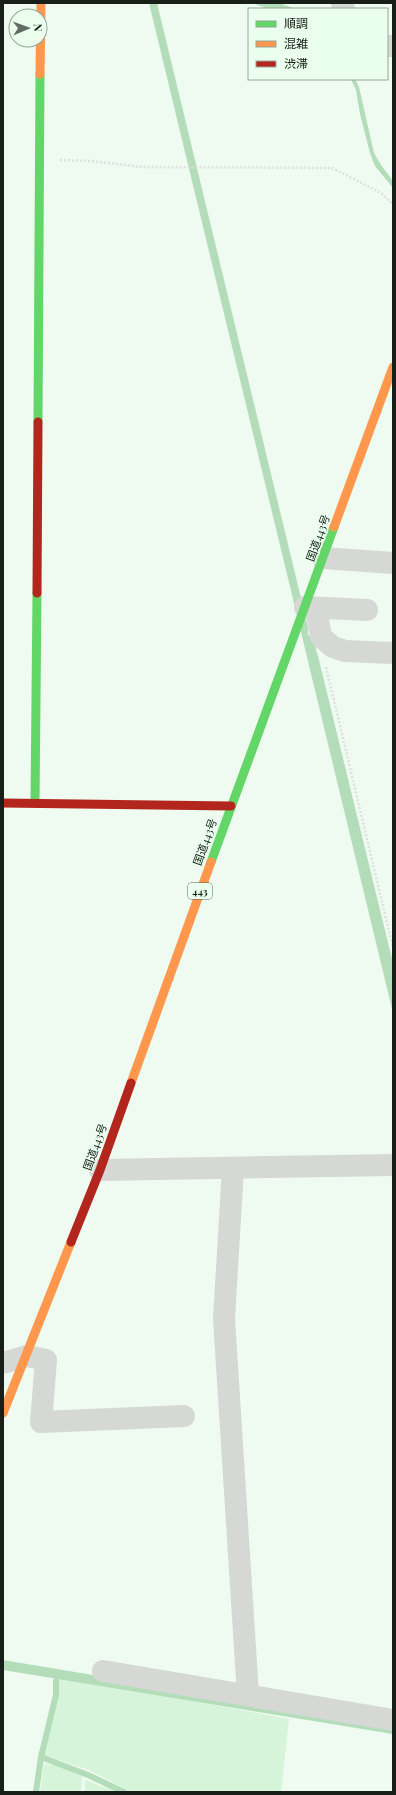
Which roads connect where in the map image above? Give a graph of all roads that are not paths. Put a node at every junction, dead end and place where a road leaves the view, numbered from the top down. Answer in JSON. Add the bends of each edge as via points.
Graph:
{"nodes":[{"id":1,"x":41,"y":3,"type":"edge"},
{"id":2,"x":393,"y":368,"type":"edge"},
{"id":3,"x":324,"y":558,"type":"junction"},
{"id":4,"x":393,"y":563,"type":"edge"},
{"id":5,"x":311,"y":607,"type":"junction"},
{"id":6,"x":367,"y":610,"type":"dead end"},
{"id":7,"x":393,"y":653,"type":"edge"},
{"id":8,"x":3,"y":803,"type":"edge"},
{"id":9,"x":35,"y":803,"type":"junction"},
{"id":10,"x":231,"y":806,"type":"junction"},
{"id":11,"x":393,"y":1165,"type":"edge"},
{"id":12,"x":233,"y":1168,"type":"junction"},
{"id":13,"x":100,"y":1170,"type":"junction"},
{"id":14,"x":27,"y":1356,"type":"junction"},
{"id":15,"x":3,"y":1363,"type":"edge"},
{"id":16,"x":3,"y":1413,"type":"edge"},
{"id":17,"x":184,"y":1416,"type":"dead end"},
{"id":18,"x":103,"y":1671,"type":"dead end"},
{"id":19,"x":248,"y":1695,"type":"junction"},
{"id":20,"x":393,"y":1720,"type":"edge"}],
"edges":[{"from":1,"to":9,"type":"main road"},
{"from":2,"to":3,"type":"main road","name":"国道443号","number":"443"},
{"from":3,"to":4,"type":"street"},
{"from":3,"to":5,"type":"main road","name":"国道443号","number":"443"},
{"from":5,"to":6,"type":"street"},
{"from":5,"to":7,"type":"street","via":[[321,637],[333,647],[346,651]]},
{"from":5,"to":10,"type":"main road","name":"国道443号","number":"443"},
{"from":8,"to":9,"type":"main road"},
{"from":9,"to":10,"type":"main road"},
{"from":10,"to":13,"type":"main road","name":"国道443号","number":"443"},
{"from":11,"to":12,"type":"street"},
{"from":12,"to":13,"type":"street"},
{"from":12,"to":19,"type":"street","via":[[224,1319]]},
{"from":13,"to":14,"type":"main road","name":"国道443号","number":"443"},
{"from":14,"to":15,"type":"street"},
{"from":14,"to":16,"type":"main road","name":"国道443号","number":"443"},
{"from":14,"to":17,"type":"street","via":[[46,1360],[41,1422]]},
{"from":18,"to":19,"type":"street"},
{"from":19,"to":20,"type":"street"}]}
